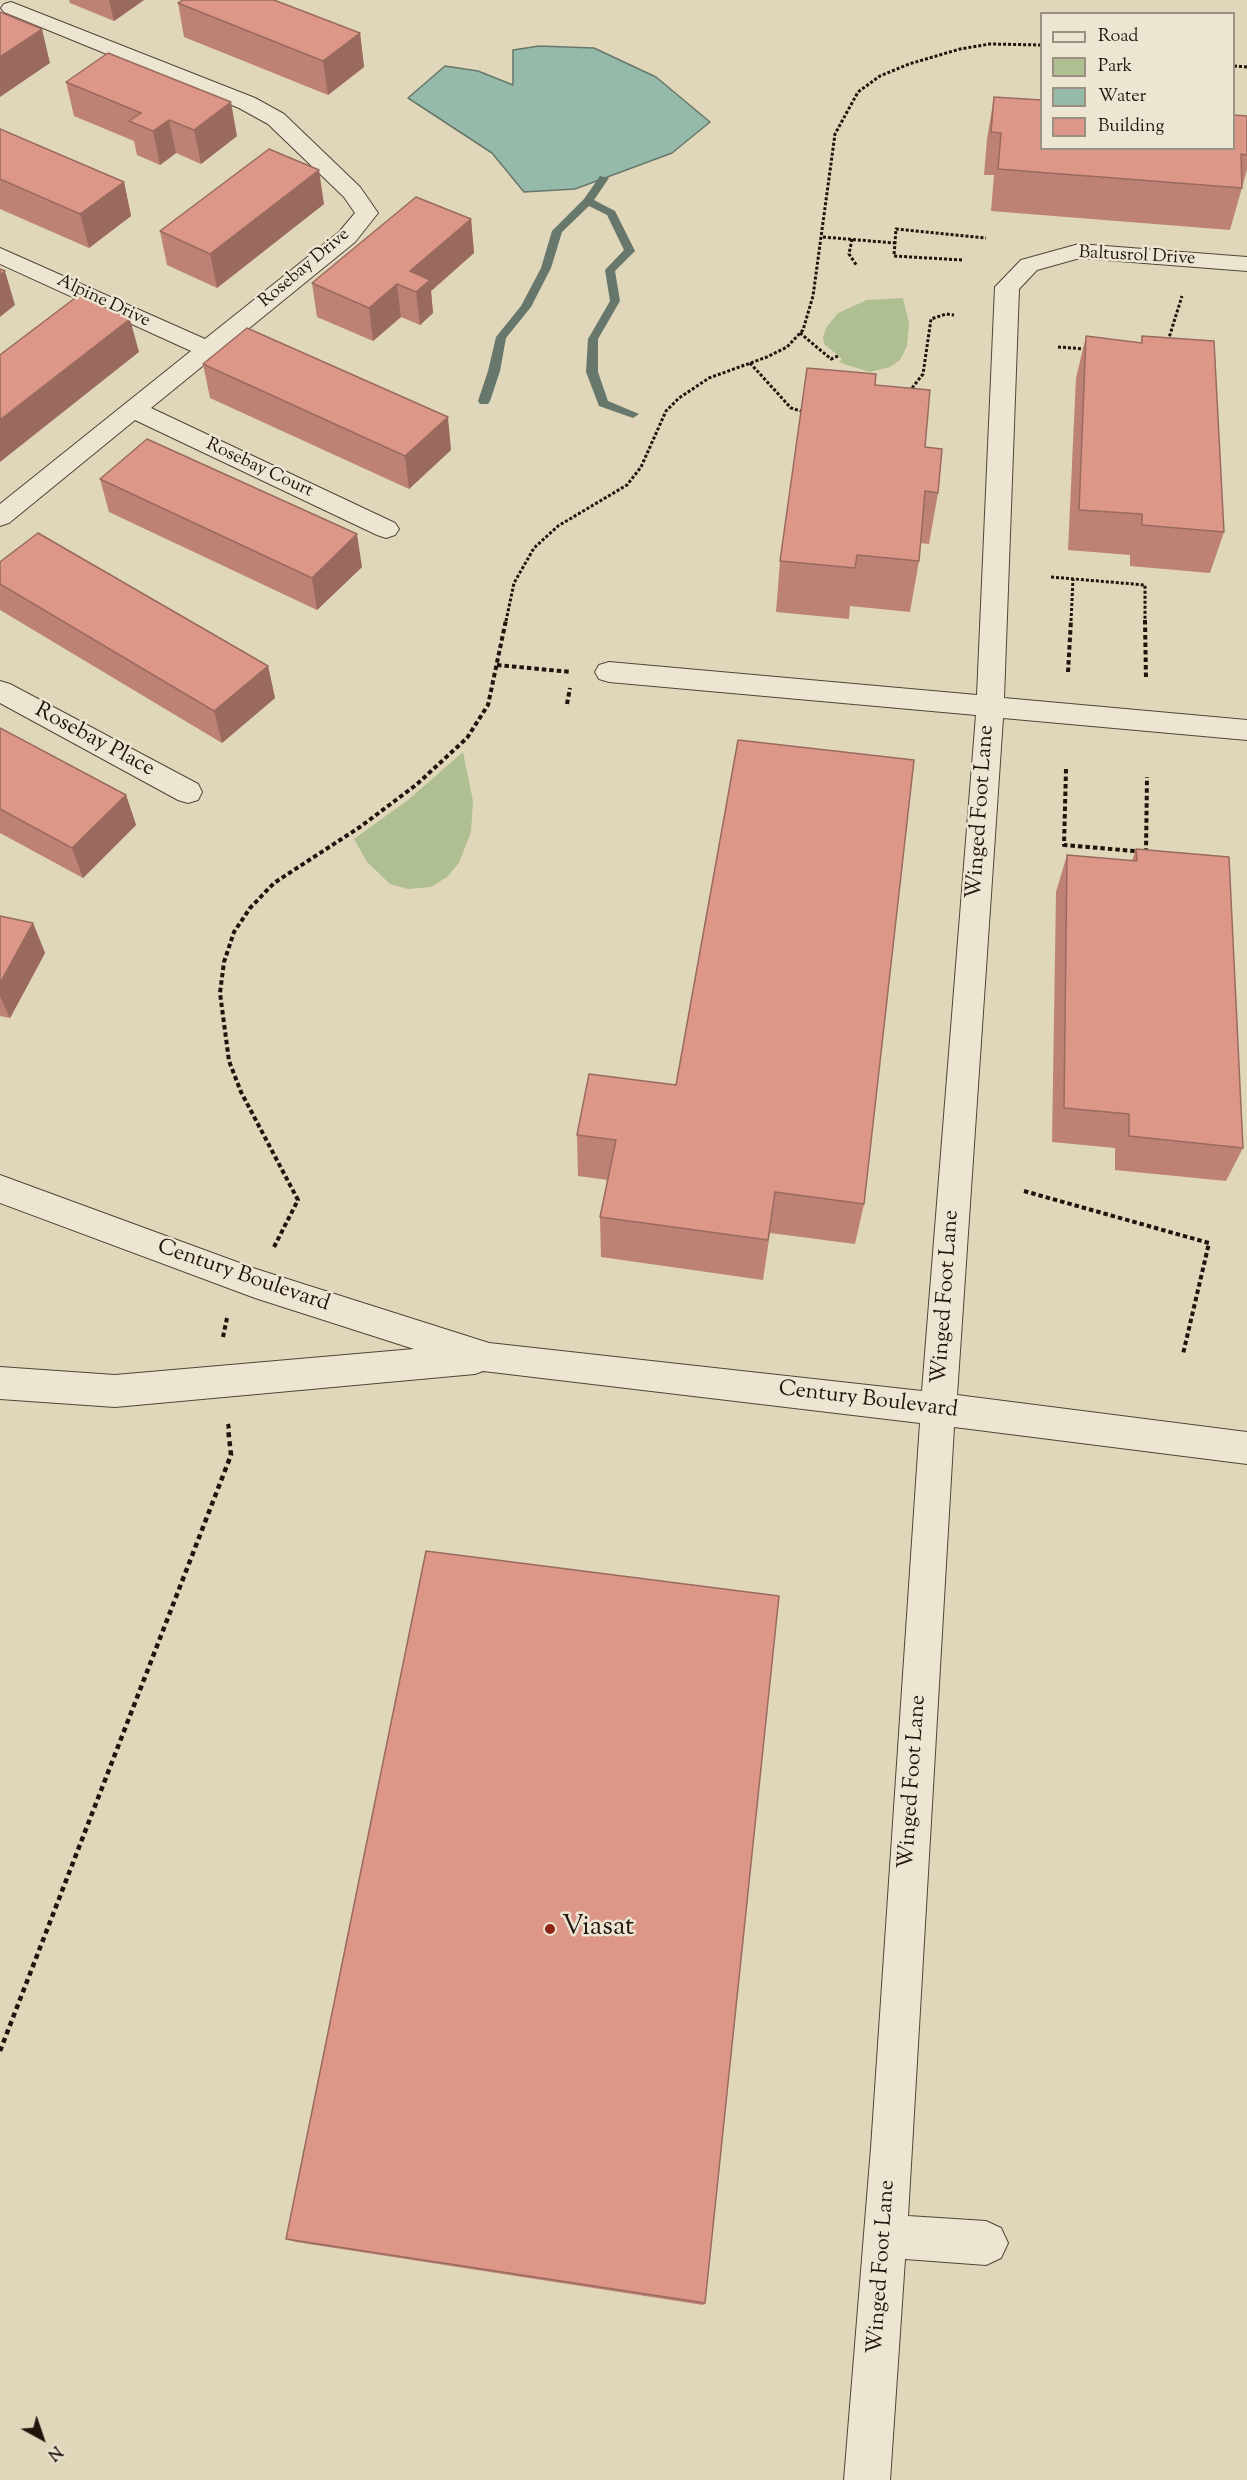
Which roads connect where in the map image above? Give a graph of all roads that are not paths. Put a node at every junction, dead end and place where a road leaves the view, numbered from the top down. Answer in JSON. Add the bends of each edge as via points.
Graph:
{"nodes":[{"id":1,"x":11,"y":8,"type":"edge"},
{"id":2,"x":0,"y":255,"type":"edge"},
{"id":3,"x":1247,"y":264,"type":"edge"},
{"id":4,"x":1029,"y":265,"type":"joint"},
{"id":5,"x":207,"y":349,"type":"junction"},
{"id":6,"x":132,"y":409,"type":"junction"},
{"id":7,"x":0,"y":517,"type":"edge"},
{"id":8,"x":386,"y":529,"type":"dead end"},
{"id":9,"x":609,"y":672,"type":"dead end"},
{"id":10,"x":0,"y":691,"type":"edge"},
{"id":11,"x":990,"y":707,"type":"junction"},
{"id":12,"x":1247,"y":730,"type":"edge"},
{"id":13,"x":188,"y":792,"type":"dead end"},
{"id":14,"x":0,"y":1189,"type":"edge"},
{"id":15,"x":489,"y":1358,"type":"junction"},
{"id":16,"x":0,"y":1383,"type":"edge"},
{"id":17,"x":939,"y":1409,"type":"junction"},
{"id":18,"x":1247,"y":1448,"type":"edge"},
{"id":19,"x":886,"y":2236,"type":"junction"},
{"id":20,"x":986,"y":2243,"type":"dead end"},
{"id":21,"x":867,"y":2480,"type":"edge"}],
"edges":[{"from":1,"to":5,"type":"street","name":"Rosebay Drive","via":[[247,103],[276,119],[352,192],[367,213],[347,237]]},
{"from":2,"to":5,"type":"street","name":"Alpine Drive"},
{"from":3,"to":4,"type":"street","name":"Baltusrol Drive","via":[[1079,251]]},
{"from":4,"to":11,"type":"street","name":"Winged Foot Lane","via":[[1007,287]]},
{"from":5,"to":6,"type":"street","name":"Rosebay Drive"},
{"from":6,"to":7,"type":"street","name":"Rosebay Drive"},
{"from":6,"to":8,"type":"street","name":"Rosebay Court"},
{"from":9,"to":11,"type":"street"},
{"from":10,"to":13,"type":"street","name":"Rosebay Place"},
{"from":11,"to":12,"type":"street"},
{"from":11,"to":17,"type":"street","name":"Winged Foot Lane"},
{"from":14,"to":15,"type":"street","name":"Century Boulevard","via":[[255,1283]]},
{"from":15,"to":16,"type":"street","name":"Century Boulevard","via":[[115,1391]]},
{"from":15,"to":17,"type":"street","name":"Century Boulevard"},
{"from":17,"to":18,"type":"street","name":"Century Boulevard"},
{"from":17,"to":19,"type":"street","name":"Winged Foot Lane"},
{"from":19,"to":20,"type":"street"},
{"from":19,"to":21,"type":"street","name":"Winged Foot Lane"}]}
